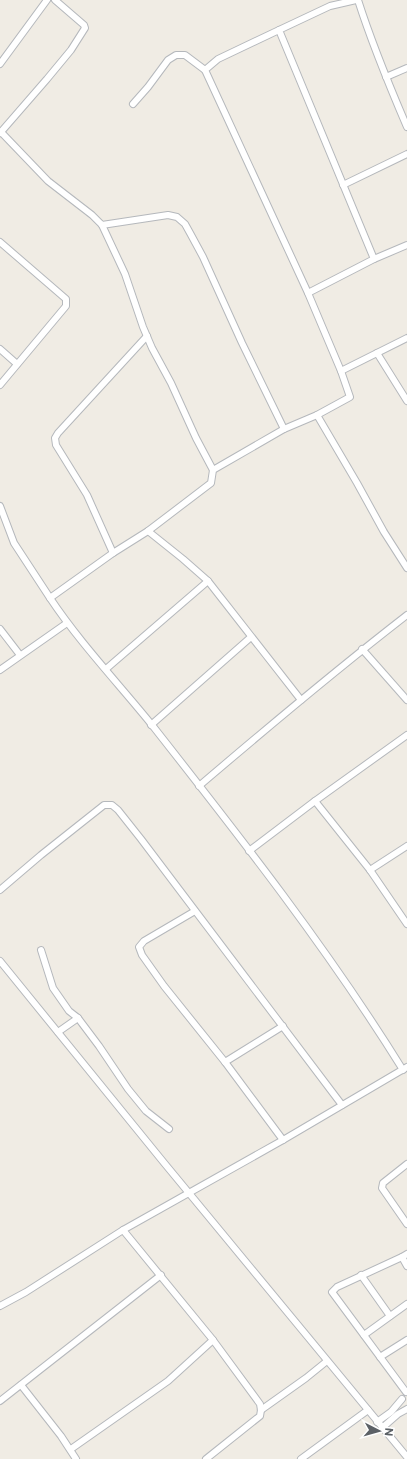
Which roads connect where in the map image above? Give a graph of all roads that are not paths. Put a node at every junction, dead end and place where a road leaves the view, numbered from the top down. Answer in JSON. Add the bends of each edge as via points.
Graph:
{"nodes":[{"id":1,"x":47,"y":0,"type":"edge"},
{"id":2,"x":55,"y":0,"type":"edge"},
{"id":3,"x":357,"y":0,"type":"edge"},
{"id":4,"x":279,"y":30,"type":"junction"},
{"id":5,"x":0,"y":64,"type":"edge"},
{"id":6,"x":407,"y":68,"type":"edge"},
{"id":7,"x":205,"y":70,"type":"junction"},
{"id":8,"x":386,"y":77,"type":"junction"},
{"id":9,"x":133,"y":104,"type":"dead end"},
{"id":10,"x":407,"y":127,"type":"edge"},
{"id":11,"x":0,"y":132,"type":"edge"},
{"id":12,"x":407,"y":154,"type":"edge"},
{"id":13,"x":343,"y":185,"type":"junction"},
{"id":14,"x":102,"y":225,"type":"junction"},
{"id":15,"x":0,"y":242,"type":"edge"},
{"id":16,"x":407,"y":245,"type":"edge"},
{"id":17,"x":374,"y":259,"type":"junction"},
{"id":18,"x":308,"y":293,"type":"junction"},
{"id":19,"x":147,"y":336,"type":"junction"},
{"id":20,"x":407,"y":338,"type":"edge"},
{"id":21,"x":0,"y":349,"type":"edge"},
{"id":22,"x":377,"y":353,"type":"junction"},
{"id":23,"x":17,"y":364,"type":"junction"},
{"id":24,"x":341,"y":371,"type":"junction"},
{"id":25,"x":0,"y":385,"type":"edge"},
{"id":26,"x":407,"y":401,"type":"edge"},
{"id":27,"x":317,"y":416,"type":"junction"},
{"id":28,"x":284,"y":429,"type":"junction"},
{"id":29,"x":213,"y":470,"type":"junction"},
{"id":30,"x":0,"y":506,"type":"edge"},
{"id":31,"x":148,"y":531,"type":"junction"},
{"id":32,"x":113,"y":553,"type":"junction"},
{"id":33,"x":407,"y":568,"type":"edge"},
{"id":34,"x":208,"y":581,"type":"junction"},
{"id":35,"x":50,"y":598,"type":"junction"},
{"id":36,"x":407,"y":615,"type":"edge"},
{"id":37,"x":67,"y":623,"type":"junction"},
{"id":38,"x":0,"y":629,"type":"edge"},
{"id":39,"x":251,"y":637,"type":"junction"},
{"id":40,"x":362,"y":649,"type":"junction"},
{"id":41,"x":20,"y":655,"type":"junction"},
{"id":42,"x":106,"y":669,"type":"junction"},
{"id":43,"x":0,"y":670,"type":"edge"},
{"id":44,"x":301,"y":700,"type":"junction"},
{"id":45,"x":407,"y":700,"type":"edge"},
{"id":46,"x":151,"y":725,"type":"junction"},
{"id":47,"x":407,"y":735,"type":"edge"},
{"id":48,"x":198,"y":786,"type":"junction"},
{"id":49,"x":314,"y":801,"type":"junction"},
{"id":50,"x":407,"y":846,"type":"edge"},
{"id":51,"x":249,"y":851,"type":"junction"},
{"id":52,"x":370,"y":870,"type":"junction"},
{"id":53,"x":0,"y":890,"type":"edge"},
{"id":54,"x":195,"y":911,"type":"junction"},
{"id":55,"x":407,"y":924,"type":"edge"},
{"id":56,"x":41,"y":950,"type":"dead end"},
{"id":57,"x":0,"y":961,"type":"edge"},
{"id":58,"x":78,"y":1018,"type":"junction"},
{"id":59,"x":283,"y":1026,"type":"junction"},
{"id":60,"x":58,"y":1032,"type":"junction"},
{"id":61,"x":225,"y":1062,"type":"junction"},
{"id":62,"x":405,"y":1069,"type":"edge"},
{"id":63,"x":342,"y":1105,"type":"junction"},
{"id":64,"x":169,"y":1129,"type":"dead end"},
{"id":65,"x":283,"y":1140,"type":"junction"},
{"id":66,"x":405,"y":1166,"type":"edge"},
{"id":67,"x":407,"y":1174,"type":"edge"},
{"id":68,"x":189,"y":1193,"type":"junction"},
{"id":69,"x":405,"y":1216,"type":"edge"},
{"id":70,"x":407,"y":1224,"type":"edge"},
{"id":71,"x":123,"y":1230,"type":"junction"},
{"id":72,"x":404,"y":1255,"type":"edge"},
{"id":73,"x":407,"y":1266,"type":"edge"},
{"id":74,"x":161,"y":1275,"type":"junction"},
{"id":75,"x":361,"y":1275,"type":"junction"},
{"id":76,"x":407,"y":1304,"type":"edge"},
{"id":77,"x":0,"y":1306,"type":"edge"},
{"id":78,"x":390,"y":1316,"type":"junction"},
{"id":79,"x":364,"y":1335,"type":"junction"},
{"id":80,"x":212,"y":1340,"type":"junction"},
{"id":81,"x":407,"y":1340,"type":"edge"},
{"id":82,"x":380,"y":1357,"type":"junction"},
{"id":83,"x":327,"y":1361,"type":"junction"},
{"id":84,"x":21,"y":1385,"type":"junction"},
{"id":85,"x":406,"y":1392,"type":"edge"},
{"id":86,"x":402,"y":1398,"type":"junction"},
{"id":87,"x":0,"y":1401,"type":"edge"},
{"id":88,"x":407,"y":1408,"type":"edge"},
{"id":89,"x":261,"y":1410,"type":"junction"},
{"id":90,"x":368,"y":1410,"type":"junction"},
{"id":91,"x":377,"y":1422,"type":"junction"},
{"id":92,"x":382,"y":1428,"type":"junction"},
{"id":93,"x":71,"y":1450,"type":"junction"},
{"id":94,"x":407,"y":1457,"type":"edge"},
{"id":95,"x":76,"y":1459,"type":"edge"},
{"id":96,"x":206,"y":1459,"type":"edge"},
{"id":97,"x":302,"y":1459,"type":"edge"}],
"edges":[{"from":1,"to":5,"type":"street"},
{"from":2,"to":11,"type":"street","via":[[85,28],[71,50]]},
{"from":3,"to":4,"type":"street","via":[[330,6]]},
{"from":3,"to":8,"type":"street"},
{"from":4,"to":7,"type":"street","via":[[218,59]]},
{"from":4,"to":13,"type":"street"},
{"from":6,"to":8,"type":"street"},
{"from":7,"to":9,"type":"street","via":[[185,55],[176,56],[168,60]]},
{"from":7,"to":18,"type":"street"},
{"from":8,"to":10,"type":"street"},
{"from":11,"to":14,"type":"street","via":[[48,181]]},
{"from":12,"to":13,"type":"street"},
{"from":13,"to":17,"type":"street"},
{"from":14,"to":19,"type":"street","via":[[125,274]]},
{"from":14,"to":28,"type":"street","via":[[168,215],[177,217],[185,224]]},
{"from":15,"to":23,"type":"street","via":[[67,302]]},
{"from":16,"to":17,"type":"street"},
{"from":17,"to":18,"type":"street"},
{"from":18,"to":24,"type":"street"},
{"from":19,"to":29,"type":"street"},
{"from":19,"to":32,"type":"street","via":[[55,438],[56,445],[87,495]]},
{"from":20,"to":22,"type":"street"},
{"from":21,"to":23,"type":"street"},
{"from":22,"to":24,"type":"street"},
{"from":22,"to":26,"type":"street"},
{"from":23,"to":25,"type":"street"},
{"from":24,"to":27,"type":"street","via":[[350,397]]},
{"from":27,"to":28,"type":"street"},
{"from":27,"to":33,"type":"street"},
{"from":28,"to":29,"type":"street"},
{"from":29,"to":31,"type":"street","via":[[211,483]]},
{"from":30,"to":35,"type":"street","via":[[14,543]]},
{"from":31,"to":32,"type":"street"},
{"from":31,"to":34,"type":"street"},
{"from":32,"to":35,"type":"street"},
{"from":34,"to":39,"type":"street"},
{"from":34,"to":42,"type":"street"},
{"from":35,"to":37,"type":"street"},
{"from":36,"to":40,"type":"street"},
{"from":37,"to":41,"type":"street"},
{"from":37,"to":42,"type":"street"},
{"from":38,"to":41,"type":"street"},
{"from":39,"to":44,"type":"street"},
{"from":39,"to":46,"type":"street"},
{"from":40,"to":44,"type":"street"},
{"from":40,"to":45,"type":"street"},
{"from":41,"to":43,"type":"street"},
{"from":42,"to":46,"type":"street"},
{"from":44,"to":48,"type":"street"},
{"from":46,"to":48,"type":"street"},
{"from":47,"to":49,"type":"street"},
{"from":48,"to":51,"type":"street"},
{"from":49,"to":51,"type":"street"},
{"from":49,"to":52,"type":"street"},
{"from":50,"to":52,"type":"street"},
{"from":51,"to":62,"type":"street","via":[[329,956]]},
{"from":52,"to":55,"type":"street"},
{"from":53,"to":54,"type":"street","via":[[41,854],[108,804],[118,810]]},
{"from":54,"to":59,"type":"street"},
{"from":54,"to":61,"type":"street","via":[[144,941],[139,947],[164,986]]},
{"from":56,"to":58,"type":"street","via":[[53,988]]},
{"from":57,"to":60,"type":"street"},
{"from":58,"to":60,"type":"street"},
{"from":58,"to":64,"type":"street","via":[[146,1111]]},
{"from":59,"to":61,"type":"street"},
{"from":59,"to":63,"type":"street"},
{"from":60,"to":68,"type":"street"},
{"from":61,"to":65,"type":"street"},
{"from":62,"to":63,"type":"street"},
{"from":63,"to":65,"type":"street"},
{"from":65,"to":68,"type":"street"},
{"from":66,"to":67,"type":"street"},
{"from":66,"to":69,"type":"street","via":[[383,1183],[382,1188]]},
{"from":68,"to":71,"type":"street"},
{"from":68,"to":83,"type":"street"},
{"from":69,"to":70,"type":"street"},
{"from":71,"to":74,"type":"street"},
{"from":71,"to":77,"type":"street"},
{"from":72,"to":73,"type":"street"},
{"from":72,"to":75,"type":"street"},
{"from":74,"to":80,"type":"street"},
{"from":74,"to":84,"type":"street"},
{"from":75,"to":78,"type":"street"},
{"from":75,"to":79,"type":"street","via":[[332,1292]]},
{"from":76,"to":78,"type":"street"},
{"from":78,"to":79,"type":"street"},
{"from":79,"to":82,"type":"street"},
{"from":80,"to":89,"type":"street","via":[[260,1404]]},
{"from":80,"to":93,"type":"street","via":[[168,1381]]},
{"from":81,"to":82,"type":"street"},
{"from":82,"to":85,"type":"street"},
{"from":83,"to":89,"type":"street"},
{"from":83,"to":90,"type":"street"},
{"from":84,"to":87,"type":"street"},
{"from":84,"to":93,"type":"street"},
{"from":85,"to":86,"type":"street"},
{"from":86,"to":88,"type":"street"},
{"from":86,"to":91,"type":"street","via":[[391,1412]]},
{"from":88,"to":92,"type":"street"},
{"from":89,"to":96,"type":"street","via":[[260,1416]]},
{"from":90,"to":91,"type":"street"},
{"from":90,"to":97,"type":"street"},
{"from":91,"to":92,"type":"street"},
{"from":92,"to":94,"type":"street"},
{"from":93,"to":95,"type":"street"}]}
